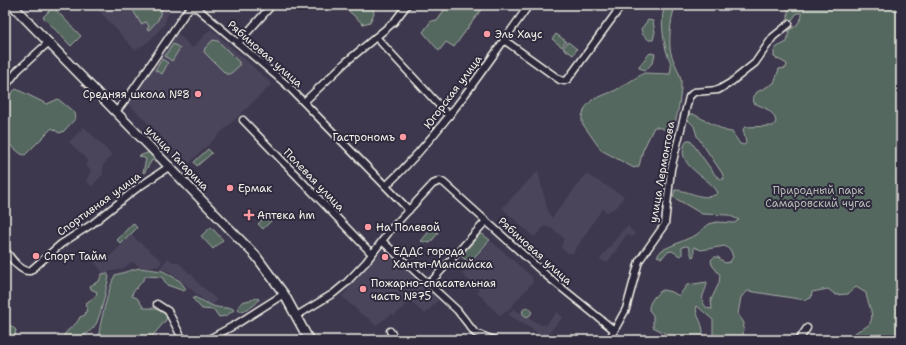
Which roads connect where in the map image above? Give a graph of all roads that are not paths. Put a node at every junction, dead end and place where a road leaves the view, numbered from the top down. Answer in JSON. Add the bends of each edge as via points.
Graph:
{"nodes":[{"id":1,"x":12,"y":5,"type":"edge"},
{"id":2,"x":19,"y":5,"type":"edge"},
{"id":3,"x":272,"y":5,"type":"edge"},
{"id":4,"x":407,"y":5,"type":"edge"},
{"id":5,"x":529,"y":5,"type":"edge"},
{"id":6,"x":622,"y":5,"type":"edge"},
{"id":7,"x":24,"y":14,"type":"junction"},
{"id":8,"x":789,"y":24,"type":"dead end"},
{"id":9,"x":376,"y":36,"type":"junction"},
{"id":10,"x":504,"y":40,"type":"junction"},
{"id":11,"x":50,"y":41,"type":"junction"},
{"id":12,"x":238,"y":43,"type":"junction"},
{"id":13,"x":5,"y":87,"type":"edge"},
{"id":14,"x":304,"y":102,"type":"junction"},
{"id":15,"x":118,"y":109,"type":"junction"},
{"id":16,"x":449,"y":116,"type":"junction"},
{"id":17,"x":243,"y":120,"type":"dead end"},
{"id":18,"x":172,"y":164,"type":"junction"},
{"id":19,"x":386,"y":186,"type":"junction"},
{"id":20,"x":409,"y":210,"type":"junction"},
{"id":21,"x":486,"y":221,"type":"junction"},
{"id":22,"x":382,"y":241,"type":"junction"},
{"id":23,"x":5,"y":250,"type":"edge"},
{"id":24,"x":372,"y":254,"type":"junction"},
{"id":25,"x":430,"y":283,"type":"junction"},
{"id":26,"x":286,"y":292,"type":"junction"},
{"id":27,"x":157,"y":304,"type":"dead end"},
{"id":28,"x":299,"y":314,"type":"junction"},
{"id":29,"x":807,"y":328,"type":"dead end"},
{"id":30,"x":614,"y":330,"type":"junction"},
{"id":31,"x":390,"y":331,"type":"dead end"},
{"id":32,"x":183,"y":340,"type":"edge"},
{"id":33,"x":207,"y":340,"type":"edge"},
{"id":34,"x":309,"y":340,"type":"edge"},
{"id":35,"x":314,"y":340,"type":"edge"},
{"id":36,"x":396,"y":340,"type":"edge"},
{"id":37,"x":494,"y":340,"type":"edge"},
{"id":38,"x":609,"y":340,"type":"edge"},
{"id":39,"x":799,"y":340,"type":"edge"}],
"edges":[{"from":1,"to":7,"type":"main road","name":"улица Гагарина"},
{"from":2,"to":7,"type":"main road","name":"улица Гагарина"},
{"from":3,"to":12,"type":"street"},
{"from":4,"to":9,"type":"street","via":[[394,22]]},
{"from":5,"to":10,"type":"street","name":"Югорская улица"},
{"from":6,"to":10,"type":"street","via":[[564,81]]},
{"from":7,"to":11,"type":"main road","name":"улица Гагарина"},
{"from":8,"to":30,"type":"street","name":"улица Лермонтова","via":[[769,43],[755,63],[730,83],[713,91],[694,92],[689,97],[671,169],[665,224],[639,261],[626,309]]},
{"from":9,"to":14,"type":"street"},
{"from":9,"to":16,"type":"street"},
{"from":10,"to":16,"type":"street","name":"Югорская улица"},
{"from":11,"to":13,"type":"street","via":[[18,70]]},
{"from":11,"to":15,"type":"main road","name":"улица Гагарина"},
{"from":12,"to":14,"type":"street","name":"Рябиновая улица"},
{"from":12,"to":15,"type":"street","name":"Рябиновая улица","via":[[199,9],[190,8]]},
{"from":14,"to":19,"type":"street","name":"Рябиновая улица"},
{"from":15,"to":18,"type":"main road","name":"улица Гагарина"},
{"from":16,"to":19,"type":"street","name":"Югорская улица","via":[[418,154]]},
{"from":17,"to":24,"type":"street","name":"Полевая улица"},
{"from":18,"to":23,"type":"street","name":"Спортивная улица","via":[[61,244],[30,270],[21,268]]},
{"from":18,"to":26,"type":"main road","name":"улица Гагарина","via":[[268,263]]},
{"from":19,"to":20,"type":"street","name":"Рябиновая улица"},
{"from":20,"to":21,"type":"street","name":"Рябиновая улица","via":[[438,181],[444,183]]},
{"from":20,"to":22,"type":"street"},
{"from":21,"to":25,"type":"street"},
{"from":21,"to":30,"type":"street","name":"Рябиновая улица","via":[[552,281]]},
{"from":22,"to":24,"type":"street"},
{"from":22,"to":25,"type":"street"},
{"from":24,"to":28,"type":"street","via":[[340,288]]},
{"from":25,"to":37,"type":"street","via":[[460,312],[475,333]]},
{"from":26,"to":28,"type":"main road","name":"улица Гагарина"},
{"from":26,"to":33,"type":"street"},
{"from":27,"to":32,"type":"street","via":[[168,311]]},
{"from":28,"to":34,"type":"main road","name":"улица Гагарина"},
{"from":28,"to":35,"type":"main road","name":"улица Гагарина"},
{"from":29,"to":39,"type":"street"},
{"from":30,"to":38,"type":"street","name":"улица Лермонтова"},
{"from":31,"to":36,"type":"street"}]}
